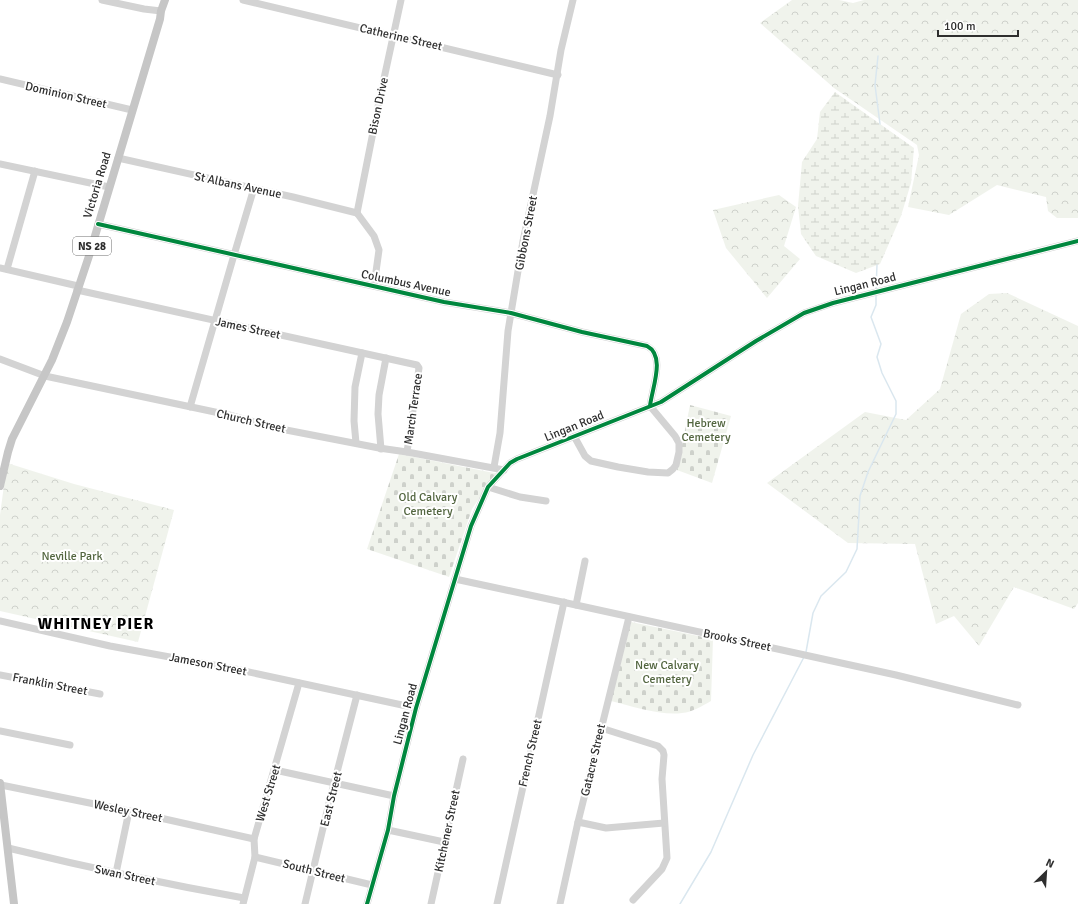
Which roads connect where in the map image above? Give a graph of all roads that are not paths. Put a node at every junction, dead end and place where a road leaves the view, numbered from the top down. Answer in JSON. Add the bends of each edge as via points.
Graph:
{"nodes":[{"id":1,"x":102,"y":0,"type":"edge"},
{"id":2,"x":165,"y":0,"type":"edge"},
{"id":3,"x":243,"y":0,"type":"edge"},
{"id":4,"x":401,"y":0,"type":"edge"},
{"id":5,"x":573,"y":0,"type":"edge"},
{"id":6,"x":161,"y":11,"type":"junction"},
{"id":7,"x":393,"y":35,"type":"junction"},
{"id":8,"x":558,"y":75,"type":"junction"},
{"id":9,"x":0,"y":79,"type":"edge"},
{"id":10,"x":132,"y":110,"type":"junction"},
{"id":11,"x":118,"y":158,"type":"junction"},
{"id":12,"x":0,"y":164,"type":"edge"},
{"id":13,"x":35,"y":171,"type":"junction"},
{"id":14,"x":109,"y":188,"type":"junction"},
{"id":15,"x":254,"y":188,"type":"junction"},
{"id":16,"x":357,"y":213,"type":"junction"},
{"id":17,"x":98,"y":224,"type":"junction"},
{"id":18,"x":1078,"y":241,"type":"edge"},
{"id":19,"x":234,"y":255,"type":"junction"},
{"id":20,"x":3,"y":268,"type":"edge"},
{"id":21,"x":374,"y":286,"type":"junction"},
{"id":22,"x":78,"y":288,"type":"junction"},
{"id":23,"x":511,"y":313,"type":"junction"},
{"id":24,"x":215,"y":321,"type":"junction"},
{"id":25,"x":362,"y":353,"type":"junction"},
{"id":26,"x":386,"y":358,"type":"junction"},
{"id":27,"x":0,"y":359,"type":"edge"},
{"id":28,"x":418,"y":366,"type":"joint"},
{"id":29,"x":45,"y":376,"type":"junction"},
{"id":30,"x":650,"y":406,"type":"junction"},
{"id":31,"x":190,"y":407,"type":"junction"},
{"id":32,"x":574,"y":436,"type":"junction"},
{"id":33,"x":356,"y":443,"type":"junction"},
{"id":34,"x":381,"y":449,"type":"junction"},
{"id":35,"x":407,"y":452,"type":"junction"},
{"id":36,"x":494,"y":467,"type":"junction"},
{"id":37,"x":504,"y":470,"type":"junction"},
{"id":38,"x":0,"y":486,"type":"edge"},
{"id":39,"x":488,"y":487,"type":"junction"},
{"id":40,"x":546,"y":501,"type":"dead end"},
{"id":41,"x":585,"y":561,"type":"dead end"},
{"id":42,"x":455,"y":579,"type":"junction"},
{"id":43,"x":564,"y":602,"type":"junction"},
{"id":44,"x":576,"y":605,"type":"junction"},
{"id":45,"x":629,"y":617,"type":"junction"},
{"id":46,"x":0,"y":621,"type":"edge"},
{"id":47,"x":0,"y":675,"type":"edge"},
{"id":48,"x":299,"y":683,"type":"junction"},
{"id":49,"x":100,"y":694,"type":"dead end"},
{"id":50,"x":357,"y":695,"type":"junction"},
{"id":51,"x":1018,"y":705,"type":"dead end"},
{"id":52,"x":416,"y":708,"type":"junction"},
{"id":53,"x":601,"y":728,"type":"junction"},
{"id":54,"x":0,"y":731,"type":"edge"},
{"id":55,"x":70,"y":745,"type":"dead end"},
{"id":56,"x":463,"y":759,"type":"dead end"},
{"id":57,"x":275,"y":770,"type":"junction"},
{"id":58,"x":334,"y":783,"type":"junction"},
{"id":59,"x":0,"y":784,"type":"edge"},
{"id":60,"x":394,"y":796,"type":"junction"},
{"id":61,"x":129,"y":811,"type":"junction"},
{"id":62,"x":578,"y":822,"type":"junction"},
{"id":63,"x":664,"y":823,"type":"junction"},
{"id":64,"x":388,"y":830,"type":"junction"},
{"id":65,"x":254,"y":839,"type":"junction"},
{"id":66,"x":444,"y":842,"type":"junction"},
{"id":67,"x":8,"y":848,"type":"junction"},
{"id":68,"x":256,"y":857,"type":"junction"},
{"id":69,"x":313,"y":870,"type":"junction"},
{"id":70,"x":116,"y":873,"type":"junction"},
{"id":71,"x":372,"y":885,"type":"junction"},
{"id":72,"x":633,"y":900,"type":"dead end"},
{"id":73,"x":243,"y":901,"type":"edge"},
{"id":74,"x":14,"y":904,"type":"edge"},
{"id":75,"x":305,"y":904,"type":"edge"},
{"id":76,"x":367,"y":904,"type":"edge"},
{"id":77,"x":431,"y":904,"type":"edge"},
{"id":78,"x":497,"y":904,"type":"edge"},
{"id":79,"x":560,"y":904,"type":"edge"}],
"edges":[{"from":1,"to":6,"type":"street"},
{"from":2,"to":6,"type":"main road","name":"Victoria Road","number":"NS 28"},
{"from":3,"to":7,"type":"street","name":"Catherine Street"},
{"from":4,"to":7,"type":"street","name":"Bison Drive"},
{"from":5,"to":8,"type":"street","name":"Gibbons Street"},
{"from":6,"to":10,"type":"main road","name":"Victoria Road","number":"NS 28"},
{"from":7,"to":8,"type":"street","name":"Catherine Street"},
{"from":7,"to":16,"type":"street","name":"Bison Drive"},
{"from":8,"to":23,"type":"street","name":"Gibbons Street","via":[[523,241]]},
{"from":9,"to":10,"type":"street","name":"Dominion Street"},
{"from":10,"to":11,"type":"main road","name":"Victoria Road","number":"NS 28"},
{"from":11,"to":14,"type":"main road","name":"Victoria Road","number":"NS 28"},
{"from":11,"to":15,"type":"street","name":"St Albans Avenue"},
{"from":12,"to":13,"type":"street"},
{"from":13,"to":14,"type":"street"},
{"from":13,"to":20,"type":"street"},
{"from":14,"to":17,"type":"main road","name":"Victoria Road","number":"NS 28"},
{"from":15,"to":16,"type":"street","name":"St Albans Avenue"},
{"from":15,"to":19,"type":"street"},
{"from":16,"to":21,"type":"street","via":[[378,245]]},
{"from":17,"to":19,"type":"street","name":"Columbus Avenue"},
{"from":17,"to":22,"type":"main road","name":"Victoria Road","number":"NS 28"},
{"from":18,"to":30,"type":"street","name":"Lingan Road","via":[[830,304],[804,313],[749,345],[662,402]]},
{"from":19,"to":21,"type":"street","name":"Columbus Avenue"},
{"from":19,"to":24,"type":"street"},
{"from":20,"to":22,"type":"street","name":"James Street"},
{"from":21,"to":23,"type":"street","name":"Columbus Avenue","via":[[444,302]]},
{"from":22,"to":24,"type":"street","name":"James Street"},
{"from":22,"to":29,"type":"main road","name":"Victoria Road","number":"NS 28","via":[[66,326]]},
{"from":23,"to":30,"type":"street","name":"Columbus Avenue","via":[[651,348],[657,361]]},
{"from":23,"to":36,"type":"street","name":"Gibbons Street","via":[[500,433]]},
{"from":24,"to":25,"type":"street","name":"James Street"},
{"from":24,"to":31,"type":"street"},
{"from":25,"to":26,"type":"street","name":"James Street"},
{"from":25,"to":33,"type":"street","via":[[355,388]]},
{"from":26,"to":28,"type":"street","name":"James Street"},
{"from":26,"to":34,"type":"street","via":[[378,404]]},
{"from":27,"to":29,"type":"street","name":"Church Street"},
{"from":28,"to":35,"type":"street","name":"March Terrace"},
{"from":29,"to":31,"type":"street","name":"Church Street"},
{"from":29,"to":38,"type":"main road","name":"Victoria Road","number":"NS 28","via":[[12,439]]},
{"from":30,"to":32,"type":"street","name":"Lingan Road"},
{"from":30,"to":32,"type":"street","via":[[679,443],[676,464],[668,473],[648,472],[591,461],[585,456]]},
{"from":31,"to":33,"type":"street","name":"Church Street"},
{"from":32,"to":37,"type":"street","name":"Lingan Road","via":[[516,459]]},
{"from":33,"to":34,"type":"street","name":"Church Street"},
{"from":34,"to":35,"type":"street","name":"Church Street"},
{"from":35,"to":36,"type":"street","name":"Church Street"},
{"from":36,"to":37,"type":"street","name":"Church Street"},
{"from":37,"to":39,"type":"street","name":"Lingan Road"},
{"from":39,"to":40,"type":"street","via":[[520,497]]},
{"from":39,"to":42,"type":"street","name":"Lingan Road","via":[[471,526]]},
{"from":41,"to":44,"type":"street"},
{"from":42,"to":43,"type":"street","name":"Brooks Street"},
{"from":42,"to":52,"type":"street","name":"Lingan Road"},
{"from":43,"to":44,"type":"street","name":"Brooks Street"},
{"from":43,"to":78,"type":"street","name":"French Street"},
{"from":44,"to":45,"type":"street","name":"Brooks Street"},
{"from":45,"to":51,"type":"street","name":"Brooks Street","via":[[886,673]]},
{"from":45,"to":53,"type":"street","name":"Gatacre Street"},
{"from":46,"to":48,"type":"street","name":"Jameson Street","via":[[110,646]]},
{"from":47,"to":49,"type":"street","name":"Franklin Street"},
{"from":48,"to":50,"type":"street","name":"Jameson Street"},
{"from":48,"to":57,"type":"street","name":"West Street"},
{"from":50,"to":52,"type":"street","name":"Jameson Street"},
{"from":50,"to":58,"type":"street","name":"East Street"},
{"from":52,"to":60,"type":"street","name":"Lingan Road"},
{"from":53,"to":62,"type":"street","name":"Gatacre Street"},
{"from":53,"to":63,"type":"street","via":[[654,745],[663,751]]},
{"from":54,"to":55,"type":"street"},
{"from":56,"to":66,"type":"street","name":"Kitchener Street"},
{"from":57,"to":58,"type":"street"},
{"from":57,"to":65,"type":"street","name":"West Street"},
{"from":58,"to":60,"type":"street"},
{"from":58,"to":69,"type":"street","name":"East Street"},
{"from":59,"to":61,"type":"street","name":"Wesley Street"},
{"from":59,"to":67,"type":"main road"},
{"from":60,"to":64,"type":"street","name":"Lingan Road"},
{"from":61,"to":65,"type":"street","name":"Wesley Street"},
{"from":61,"to":70,"type":"street"},
{"from":62,"to":63,"type":"street","via":[[606,828]]},
{"from":62,"to":79,"type":"street","name":"Gatacre Street"},
{"from":63,"to":72,"type":"street","via":[[667,851],[665,864]]},
{"from":64,"to":66,"type":"street"},
{"from":64,"to":71,"type":"street","name":"Lingan Road"},
{"from":65,"to":68,"type":"street","name":"West Street"},
{"from":66,"to":77,"type":"street","name":"Kitchener Street"},
{"from":67,"to":70,"type":"street","name":"Swan Street"},
{"from":67,"to":74,"type":"main road"},
{"from":68,"to":69,"type":"street","name":"South Street"},
{"from":68,"to":73,"type":"street","name":"West Street"},
{"from":69,"to":71,"type":"street","name":"South Street"},
{"from":69,"to":75,"type":"street","name":"East Street"},
{"from":70,"to":73,"type":"street","name":"Swan Street"},
{"from":71,"to":76,"type":"street","name":"Lingan Road"}]}
